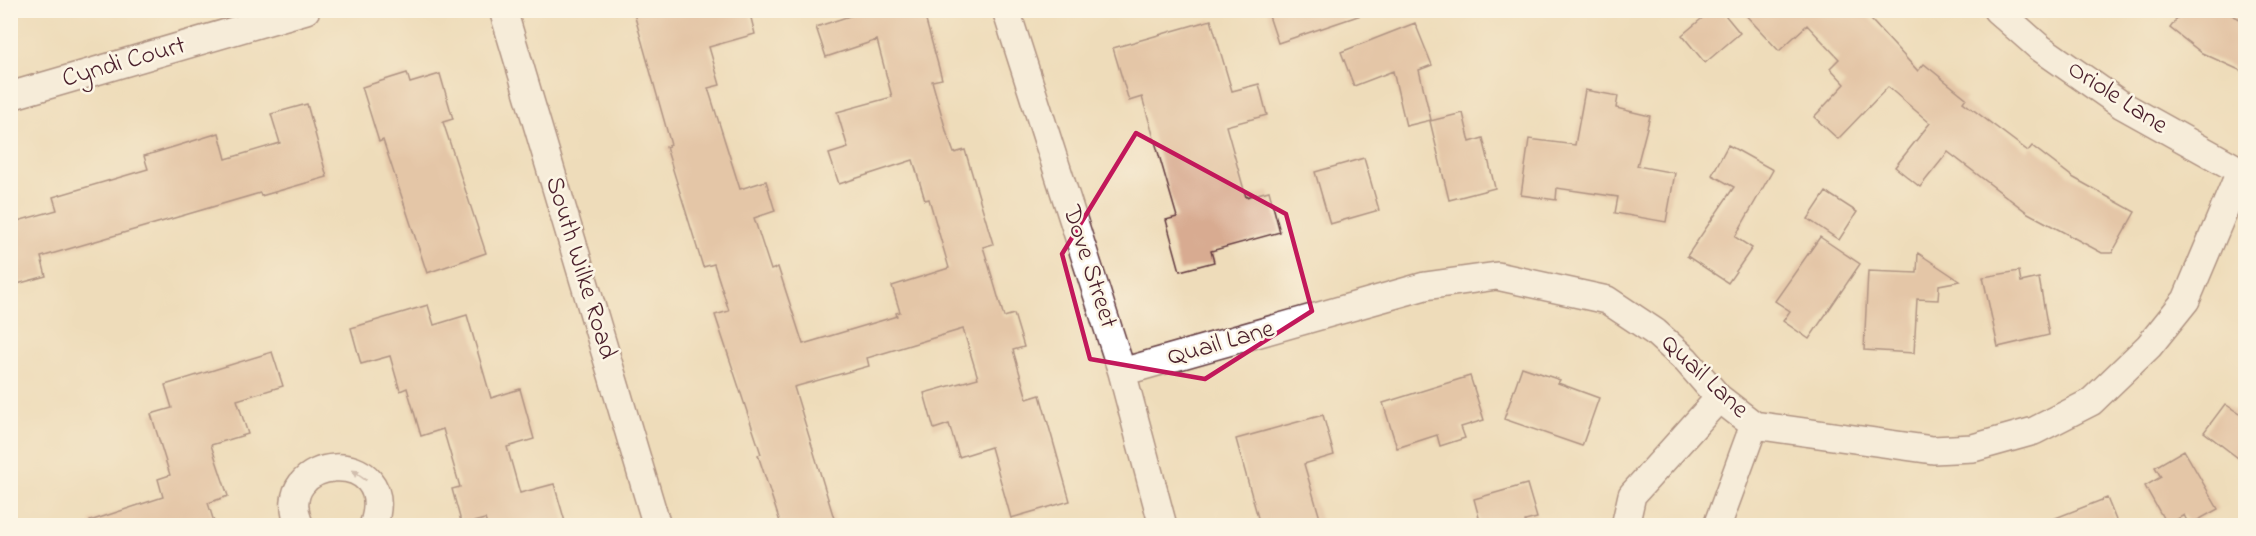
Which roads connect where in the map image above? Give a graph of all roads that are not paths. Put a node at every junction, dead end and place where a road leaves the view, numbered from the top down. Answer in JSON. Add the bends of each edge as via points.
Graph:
{"nodes":[{"id":1,"x":306,"y":10,"type":"edge"},
{"id":2,"x":503,"y":10,"type":"edge"},
{"id":3,"x":1006,"y":10,"type":"edge"},
{"id":4,"x":1997,"y":10,"type":"edge"},
{"id":5,"x":10,"y":96,"type":"edge"},
{"id":6,"x":2243,"y":173,"type":"edge"},
{"id":7,"x":1122,"y":372,"type":"junction"},
{"id":8,"x":1719,"y":398,"type":"junction"},
{"id":9,"x":1754,"y":424,"type":"junction"},
{"id":10,"x":300,"y":525,"type":"edge"},
{"id":11,"x":373,"y":525,"type":"edge"},
{"id":12,"x":657,"y":525,"type":"edge"},
{"id":13,"x":1163,"y":525,"type":"edge"},
{"id":14,"x":1625,"y":525,"type":"edge"},
{"id":15,"x":1717,"y":525,"type":"edge"}],
"edges":[{"from":1,"to":5,"type":"street","name":"Cyndi Court"},
{"from":2,"to":12,"type":"street","name":"South Wilke Road"},
{"from":3,"to":7,"type":"street","name":"Dove Street"},
{"from":4,"to":6,"type":"street","name":"Oriole Lane","via":[[2039,47],[2122,105]]},
{"from":6,"to":9,"type":"street","name":"Quail Lane","via":[[2186,300],[2149,346],[2091,402],[2034,432],[1973,448],[1933,450]]},
{"from":7,"to":8,"type":"street","name":"Quail Lane","via":[[1425,286],[1497,276],[1607,300],[1655,332]]},
{"from":7,"to":13,"type":"street","name":"Dove Street"},
{"from":8,"to":9,"type":"street","name":"Quail Lane"},
{"from":8,"to":14,"type":"street","via":[[1632,495]]},
{"from":9,"to":15,"type":"street"},
{"from":11,"to":10,"type":"street","one_way":true,"via":[[377,502],[373,489],[356,471],[344,466],[319,470],[307,479],[296,503]]}]}
